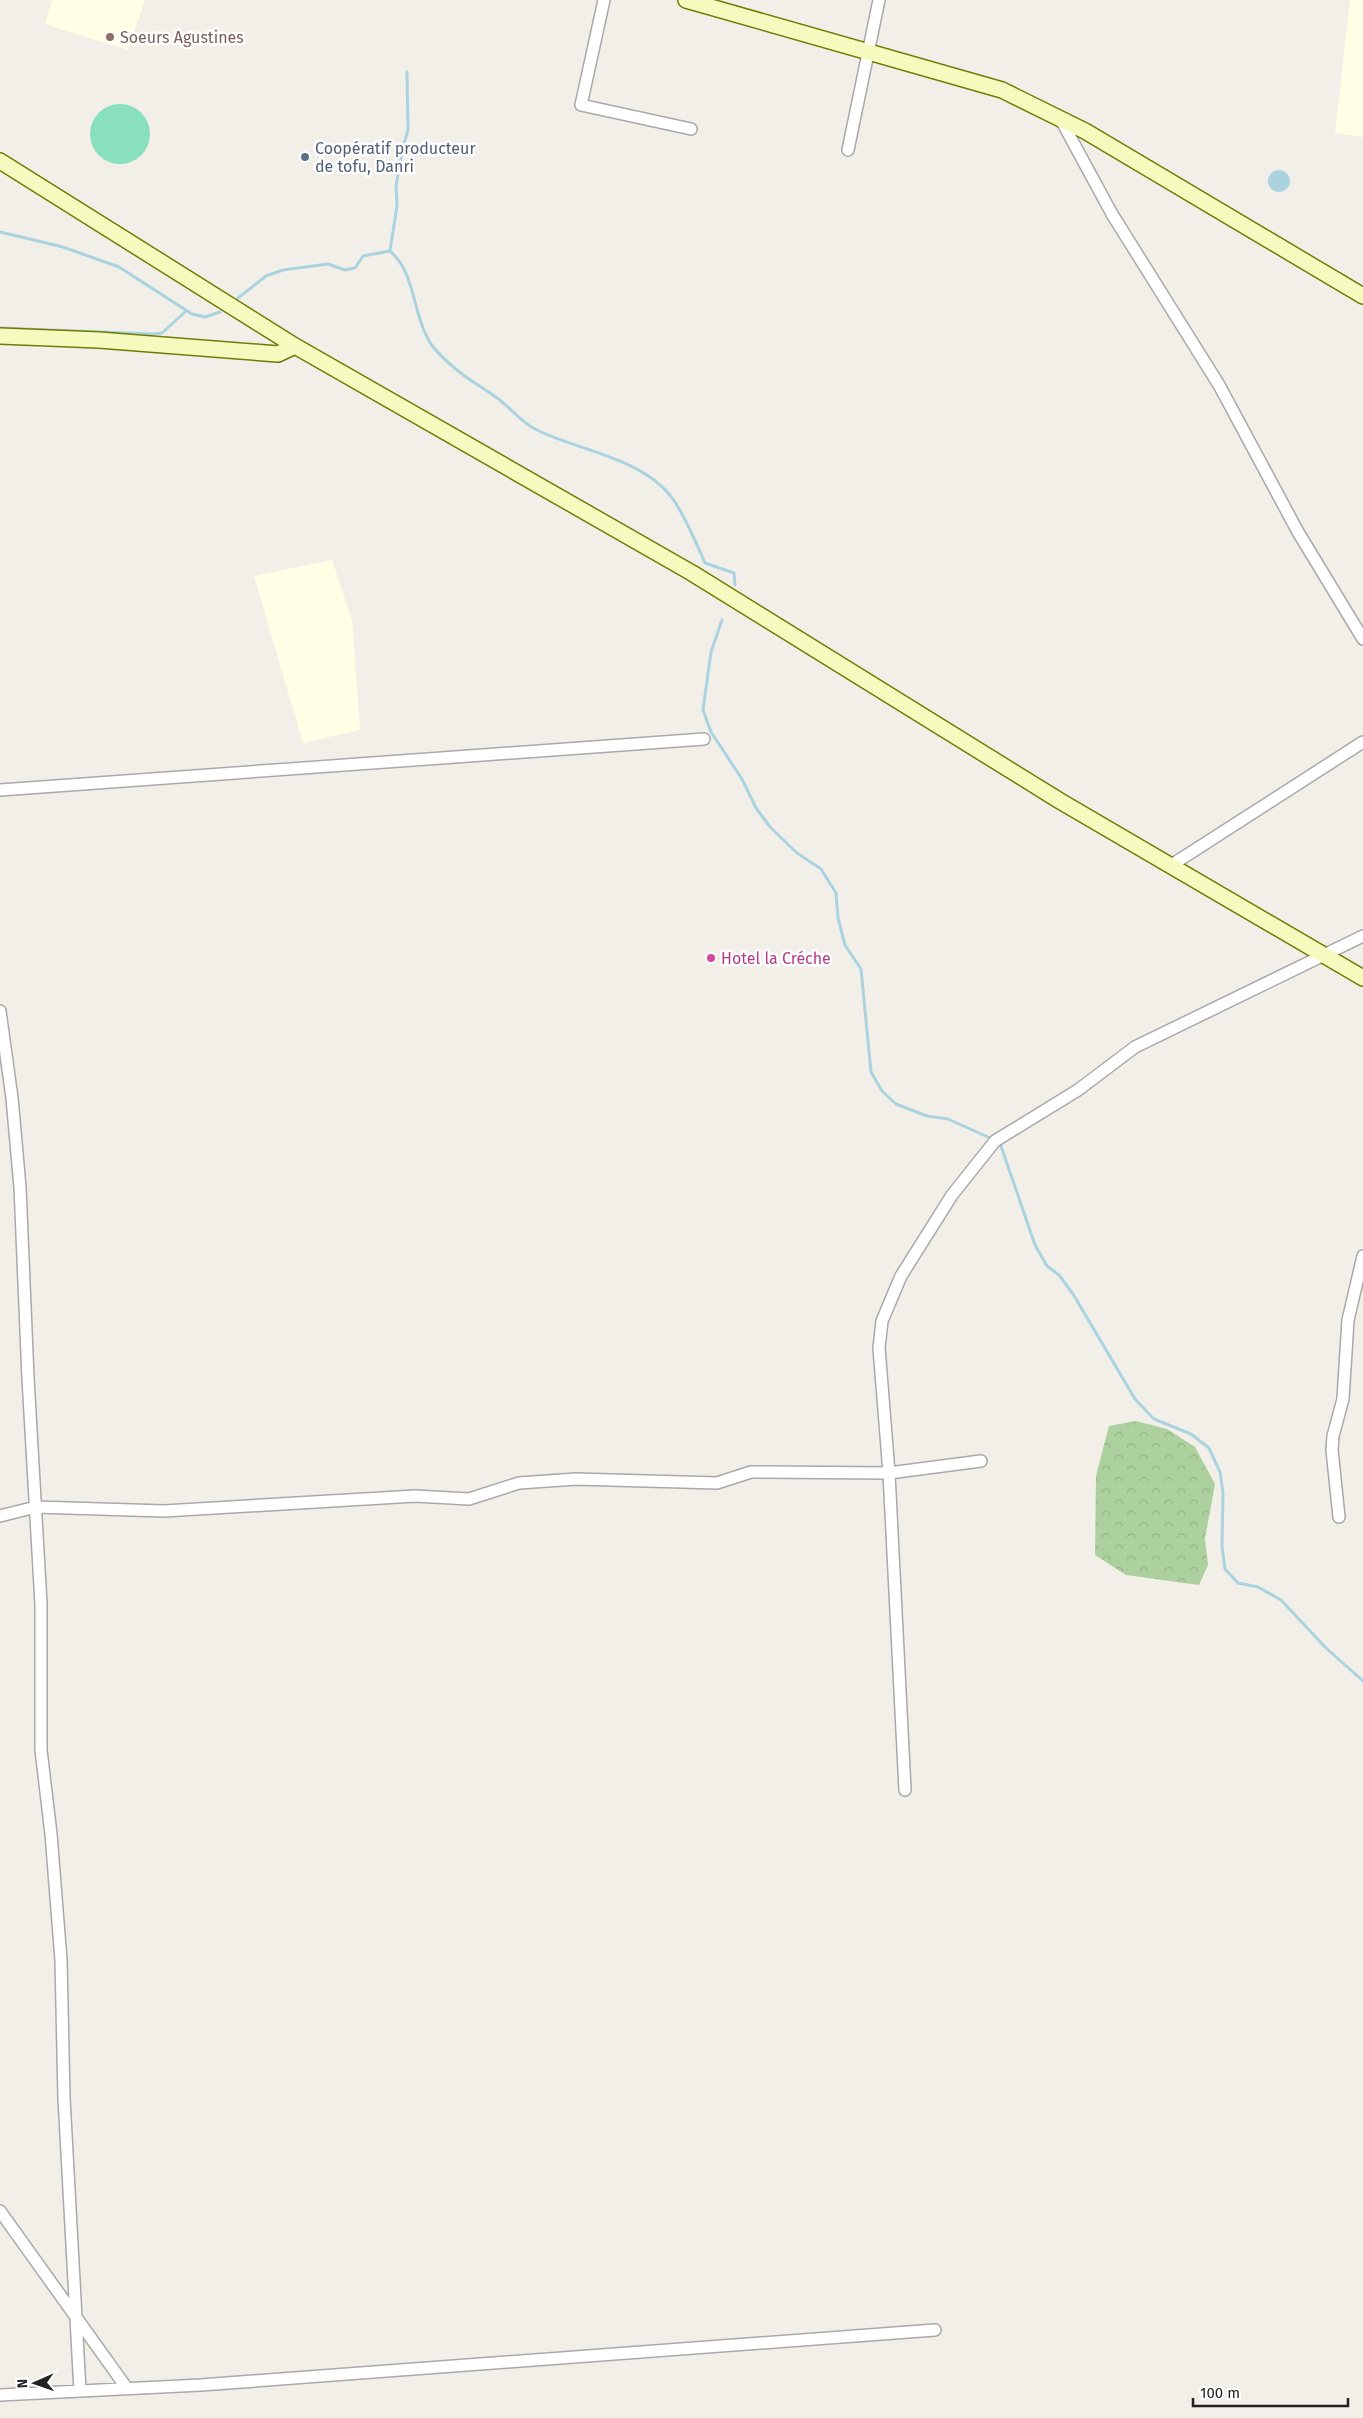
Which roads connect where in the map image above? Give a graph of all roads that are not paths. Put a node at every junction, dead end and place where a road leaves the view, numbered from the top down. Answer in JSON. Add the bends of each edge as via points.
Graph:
{"nodes":[{"id":1,"x":604,"y":0,"type":"edge"},
{"id":2,"x":686,"y":0,"type":"edge"},
{"id":3,"x":879,"y":0,"type":"edge"},
{"id":4,"x":869,"y":53,"type":"junction"},
{"id":5,"x":1060,"y":120,"type":"junction"},
{"id":6,"x":691,"y":129,"type":"dead end"},
{"id":7,"x":848,"y":150,"type":"dead end"},
{"id":8,"x":0,"y":161,"type":"edge"},
{"id":9,"x":1363,"y":296,"type":"edge"},
{"id":10,"x":0,"y":336,"type":"edge"},
{"id":11,"x":295,"y":346,"type":"junction"},
{"id":12,"x":1363,"y":639,"type":"edge"},
{"id":13,"x":704,"y":739,"type":"dead end"},
{"id":14,"x":1363,"y":742,"type":"edge"},
{"id":15,"x":0,"y":790,"type":"edge"},
{"id":16,"x":1170,"y":866,"type":"junction"},
{"id":17,"x":1363,"y":936,"type":"edge"},
{"id":18,"x":1323,"y":954,"type":"junction"},
{"id":19,"x":1363,"y":978,"type":"edge"},
{"id":20,"x":0,"y":1011,"type":"edge"},
{"id":21,"x":1363,"y":1256,"type":"edge"},
{"id":22,"x":981,"y":1461,"type":"dead end"},
{"id":23,"x":889,"y":1473,"type":"junction"},
{"id":24,"x":36,"y":1507,"type":"junction"},
{"id":25,"x":0,"y":1516,"type":"edge"},
{"id":26,"x":1339,"y":1517,"type":"dead end"},
{"id":27,"x":905,"y":1790,"type":"dead end"},
{"id":28,"x":0,"y":2211,"type":"edge"},
{"id":29,"x":77,"y":2318,"type":"junction"},
{"id":30,"x":935,"y":2330,"type":"dead end"},
{"id":31,"x":126,"y":2388,"type":"junction"},
{"id":32,"x":80,"y":2391,"type":"junction"},
{"id":33,"x":0,"y":2395,"type":"edge"}],
"edges":[{"from":1,"to":6,"type":"street","via":[[581,105]]},
{"from":2,"to":4,"type":"street"},
{"from":3,"to":4,"type":"street"},
{"from":4,"to":5,"type":"street","via":[[1002,90]]},
{"from":4,"to":7,"type":"street"},
{"from":5,"to":9,"type":"street","via":[[1084,131]]},
{"from":5,"to":12,"type":"street","via":[[1112,214],[1219,384],[1298,532]]},
{"from":8,"to":11,"type":"street"},
{"from":10,"to":11,"type":"street","via":[[278,354]]},
{"from":11,"to":16,"type":"street","via":[[692,573]]},
{"from":13,"to":15,"type":"street"},
{"from":14,"to":16,"type":"street"},
{"from":16,"to":18,"type":"street"},
{"from":17,"to":18,"type":"street"},
{"from":18,"to":19,"type":"street"},
{"from":18,"to":23,"type":"street","via":[[1134,1047],[1078,1090],[995,1141],[977,1161],[901,1276],[882,1321],[880,1348]]},
{"from":20,"to":24,"type":"street","via":[[20,1187]]},
{"from":21,"to":26,"type":"street","via":[[1348,1320],[1343,1399],[1333,1436]]},
{"from":22,"to":23,"type":"street"},
{"from":23,"to":24,"type":"street","via":[[751,1472],[717,1483],[576,1479],[519,1483],[469,1499],[415,1496],[164,1511]]},
{"from":23,"to":27,"type":"street"},
{"from":24,"to":25,"type":"street"},
{"from":24,"to":29,"type":"street","via":[[41,1604],[41,1750],[61,1960],[64,2098]]},
{"from":28,"to":29,"type":"street"},
{"from":29,"to":31,"type":"street"},
{"from":29,"to":32,"type":"street"},
{"from":30,"to":31,"type":"street"},
{"from":31,"to":32,"type":"street"},
{"from":32,"to":33,"type":"street"}]}
